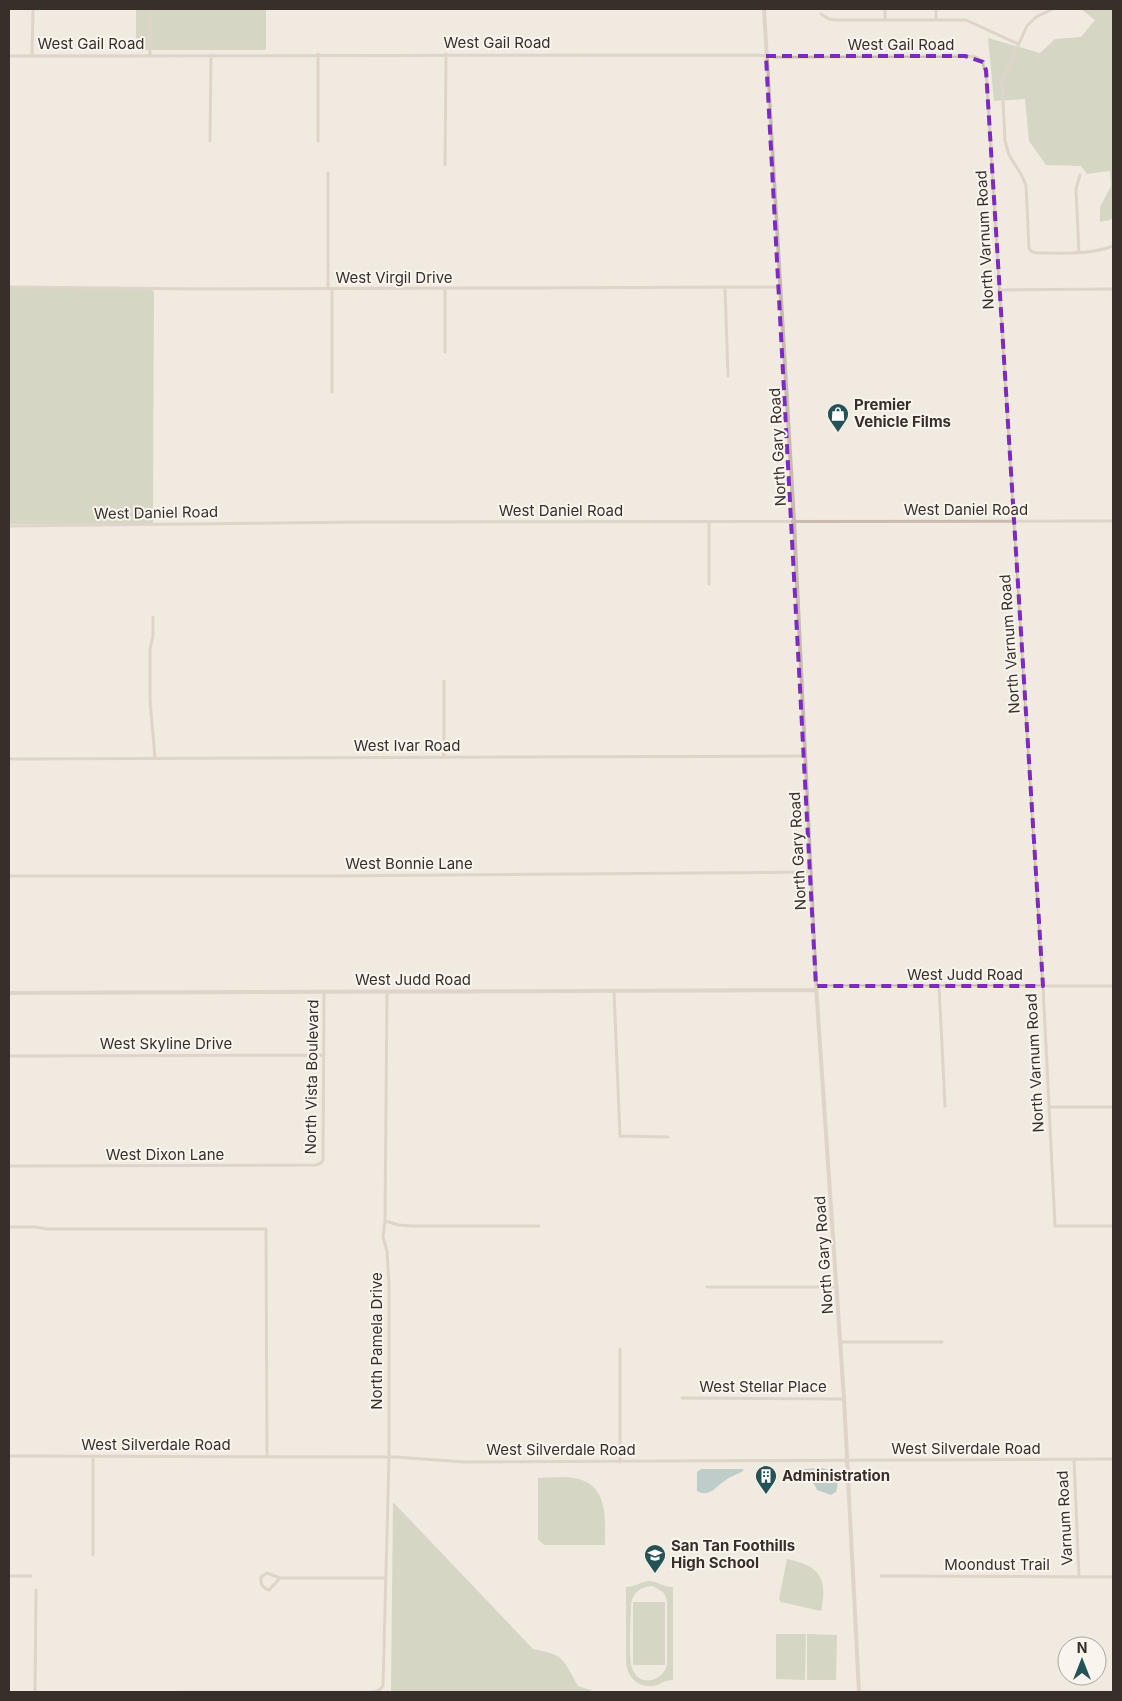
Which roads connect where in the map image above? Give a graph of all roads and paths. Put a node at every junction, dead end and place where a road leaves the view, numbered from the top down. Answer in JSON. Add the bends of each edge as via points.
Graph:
{"nodes":[{"id":1,"x":32,"y":9,"type":"edge"},
{"id":2,"x":150,"y":9,"type":"edge"},
{"id":3,"x":764,"y":9,"type":"edge"},
{"id":4,"x":885,"y":9,"type":"edge"},
{"id":5,"x":936,"y":9,"type":"edge"},
{"id":6,"x":1053,"y":9,"type":"edge"},
{"id":7,"x":820,"y":14,"type":"dead end"},
{"id":8,"x":885,"y":20,"type":"junction"},
{"id":9,"x":936,"y":20,"type":"junction"},
{"id":10,"x":1018,"y":44,"type":"junction"},
{"id":11,"x":318,"y":54,"type":"junction"},
{"id":12,"x":446,"y":54,"type":"junction"},
{"id":13,"x":150,"y":55,"type":"junction"},
{"id":14,"x":211,"y":55,"type":"junction"},
{"id":15,"x":9,"y":56,"type":"edge"},
{"id":16,"x":32,"y":56,"type":"junction"},
{"id":17,"x":766,"y":56,"type":"junction"},
{"id":18,"x":983,"y":62,"type":"joint"},
{"id":19,"x":210,"y":141,"type":"dead end"},
{"id":20,"x":318,"y":141,"type":"dead end"},
{"id":21,"x":445,"y":164,"type":"dead end"},
{"id":22,"x":328,"y":173,"type":"dead end"},
{"id":23,"x":1080,"y":175,"type":"dead end"},
{"id":24,"x":1113,"y":246,"type":"edge"},
{"id":25,"x":1079,"y":253,"type":"junction"},
{"id":26,"x":9,"y":287,"type":"edge"},
{"id":27,"x":780,"y":287,"type":"junction"},
{"id":28,"x":725,"y":288,"type":"junction"},
{"id":29,"x":330,"y":289,"type":"junction"},
{"id":30,"x":445,"y":289,"type":"junction"},
{"id":31,"x":1113,"y":289,"type":"edge"},
{"id":32,"x":999,"y":290,"type":"junction"},
{"id":33,"x":445,"y":352,"type":"dead end"},
{"id":34,"x":728,"y":376,"type":"dead end"},
{"id":35,"x":332,"y":392,"type":"dead end"},
{"id":36,"x":794,"y":521,"type":"junction"},
{"id":37,"x":1014,"y":521,"type":"junction"},
{"id":38,"x":1113,"y":521,"type":"edge"},
{"id":39,"x":709,"y":522,"type":"junction"},
{"id":40,"x":9,"y":526,"type":"edge"},
{"id":41,"x":709,"y":584,"type":"dead end"},
{"id":42,"x":153,"y":617,"type":"dead end"},
{"id":43,"x":444,"y":681,"type":"dead end"},
{"id":44,"x":805,"y":756,"type":"junction"},
{"id":45,"x":155,"y":758,"type":"junction"},
{"id":46,"x":444,"y":758,"type":"junction"},
{"id":47,"x":9,"y":759,"type":"edge"},
{"id":48,"x":810,"y":872,"type":"junction"},
{"id":49,"x":9,"y":876,"type":"edge"},
{"id":50,"x":939,"y":986,"type":"junction"},
{"id":51,"x":1043,"y":986,"type":"junction"},
{"id":52,"x":1113,"y":986,"type":"edge"},
{"id":53,"x":816,"y":988,"type":"junction"},
{"id":54,"x":614,"y":991,"type":"junction"},
{"id":55,"x":324,"y":992,"type":"junction"},
{"id":56,"x":386,"y":992,"type":"junction"},
{"id":57,"x":9,"y":993,"type":"edge"},
{"id":58,"x":324,"y":1055,"type":"junction"},
{"id":59,"x":9,"y":1056,"type":"edge"},
{"id":60,"x":945,"y":1106,"type":"dead end"},
{"id":61,"x":1049,"y":1107,"type":"junction"},
{"id":62,"x":1113,"y":1107,"type":"edge"},
{"id":63,"x":668,"y":1136,"type":"dead end"},
{"id":64,"x":321,"y":1163,"type":"joint"},
{"id":65,"x":9,"y":1166,"type":"edge"},
{"id":66,"x":385,"y":1221,"type":"junction"},
{"id":67,"x":539,"y":1226,"type":"dead end"},
{"id":68,"x":1113,"y":1226,"type":"edge"},
{"id":69,"x":9,"y":1227,"type":"edge"},
{"id":70,"x":707,"y":1287,"type":"dead end"},
{"id":71,"x":837,"y":1287,"type":"junction"},
{"id":72,"x":840,"y":1342,"type":"junction"},
{"id":73,"x":942,"y":1342,"type":"dead end"},
{"id":74,"x":620,"y":1348,"type":"dead end"},
{"id":75,"x":682,"y":1398,"type":"dead end"},
{"id":76,"x":844,"y":1399,"type":"junction"},
{"id":77,"x":9,"y":1456,"type":"edge"},
{"id":78,"x":93,"y":1456,"type":"junction"},
{"id":79,"x":267,"y":1457,"type":"junction"},
{"id":80,"x":388,"y":1457,"type":"junction"},
{"id":81,"x":1074,"y":1459,"type":"junction"},
{"id":82,"x":1113,"y":1459,"type":"edge"},
{"id":83,"x":847,"y":1461,"type":"junction"},
{"id":84,"x":620,"y":1462,"type":"junction"},
{"id":85,"x":93,"y":1555,"type":"dead end"},
{"id":86,"x":9,"y":1576,"type":"edge"},
{"id":87,"x":31,"y":1576,"type":"dead end"},
{"id":88,"x":881,"y":1576,"type":"dead end"},
{"id":89,"x":1079,"y":1577,"type":"junction"},
{"id":90,"x":1113,"y":1577,"type":"edge"},
{"id":91,"x":280,"y":1578,"type":"junction"},
{"id":92,"x":386,"y":1578,"type":"junction"},
{"id":93,"x":36,"y":1590,"type":"dead end"},
{"id":94,"x":35,"y":1692,"type":"edge"},
{"id":95,"x":178,"y":1692,"type":"edge"},
{"id":96,"x":859,"y":1692,"type":"edge"},
{"id":97,"x":1087,"y":1692,"type":"edge"},
{"id":98,"x":1113,"y":1692,"type":"edge"}],
"edges":[{"from":1,"to":16,"type":"street"},
{"from":2,"to":13,"type":"street"},
{"from":3,"to":17,"type":"street","name":"North Gary Road"},
{"from":4,"to":8,"type":"street"},
{"from":5,"to":9,"type":"street"},
{"from":6,"to":10,"type":"street","via":[[1031,22]]},
{"from":7,"to":8,"type":"street","via":[[836,20]]},
{"from":8,"to":9,"type":"street"},
{"from":9,"to":10,"type":"street","via":[[966,20]]},
{"from":10,"to":25,"type":"street","via":[[1002,81],[1005,141],[1009,156],[1026,185],[1029,248],[1036,253]]},
{"from":11,"to":12,"type":"street","name":"West Gail Road"},
{"from":11,"to":14,"type":"street","name":"West Gail Road"},
{"from":11,"to":20,"type":"street"},
{"from":12,"to":17,"type":"street","name":"West Gail Road"},
{"from":12,"to":21,"type":"street"},
{"from":13,"to":14,"type":"street","name":"West Gail Road"},
{"from":13,"to":16,"type":"street","name":"West Gail Road"},
{"from":14,"to":19,"type":"street"},
{"from":15,"to":16,"type":"street","name":"West Gail Road"},
{"from":17,"to":18,"type":"street","name":"West Gail Road","via":[[966,56]]},
{"from":17,"to":27,"type":"street","name":"North Gary Road"},
{"from":18,"to":32,"type":"street","name":"North Varnum Road","via":[[987,80]]},
{"from":22,"to":29,"type":"street"},
{"from":23,"to":25,"type":"street","via":[[1076,189]]},
{"from":24,"to":25,"type":"street"},
{"from":26,"to":29,"type":"street","name":"West Virgil Drive"},
{"from":27,"to":28,"type":"street","name":"West Virgil Drive"},
{"from":27,"to":36,"type":"street","name":"North Gary Road"},
{"from":28,"to":30,"type":"street","name":"West Virgil Drive"},
{"from":28,"to":34,"type":"street"},
{"from":29,"to":30,"type":"street","name":"West Virgil Drive"},
{"from":29,"to":35,"type":"street"},
{"from":30,"to":33,"type":"street"},
{"from":31,"to":32,"type":"street"},
{"from":32,"to":37,"type":"street","name":"North Varnum Road"},
{"from":36,"to":37,"type":"street","name":"West Daniel Road"},
{"from":36,"to":39,"type":"street","name":"West Daniel Road"},
{"from":36,"to":44,"type":"street","name":"North Gary Road"},
{"from":37,"to":38,"type":"street","name":"West Daniel Road"},
{"from":37,"to":51,"type":"street","name":"North Varnum Road"},
{"from":39,"to":40,"type":"street","name":"West Daniel Road"},
{"from":39,"to":41,"type":"street"},
{"from":42,"to":45,"type":"street","via":[[150,700]]},
{"from":43,"to":46,"type":"street"},
{"from":44,"to":46,"type":"street","name":"West Ivar Road"},
{"from":44,"to":48,"type":"street","name":"North Gary Road"},
{"from":45,"to":46,"type":"street","name":"West Ivar Road"},
{"from":45,"to":47,"type":"street","name":"West Ivar Road"},
{"from":48,"to":49,"type":"street","name":"West Bonnie Lane"},
{"from":48,"to":53,"type":"street","name":"North Gary Road"},
{"from":50,"to":51,"type":"street","name":"West Judd Road"},
{"from":50,"to":53,"type":"street","name":"West Judd Road"},
{"from":50,"to":60,"type":"street"},
{"from":51,"to":52,"type":"street","name":"West Judd Road"},
{"from":51,"to":61,"type":"street","name":"North Varnum Road"},
{"from":53,"to":54,"type":"street","name":"West Judd Road"},
{"from":53,"to":71,"type":"street","name":"North Gary Road"},
{"from":54,"to":56,"type":"street","name":"West Judd Road"},
{"from":54,"to":63,"type":"street","via":[[620,1136]]},
{"from":55,"to":56,"type":"street","name":"West Judd Road"},
{"from":55,"to":57,"type":"street","name":"West Judd Road"},
{"from":55,"to":58,"type":"street","name":"North Vista Boulevard"},
{"from":56,"to":66,"type":"street","name":"North Pamela Drive"},
{"from":58,"to":59,"type":"street","name":"West Skyline Drive"},
{"from":58,"to":64,"type":"street","name":"North Vista Boulevard"},
{"from":61,"to":62,"type":"street"},
{"from":61,"to":68,"type":"street","name":"North Varnum Road","via":[[1055,1226]]},
{"from":64,"to":65,"type":"street","name":"West Dixon Lane","via":[[316,1166],[226,1167]]},
{"from":66,"to":67,"type":"street","via":[[412,1226]]},
{"from":66,"to":80,"type":"street","name":"North Pamela Drive","via":[[389,1284]]},
{"from":69,"to":79,"type":"street","via":[[266,1229]]},
{"from":70,"to":71,"type":"street"},
{"from":71,"to":72,"type":"street","name":"North Gary Road"},
{"from":72,"to":73,"type":"street"},
{"from":72,"to":76,"type":"street","name":"North Gary Road"},
{"from":74,"to":84,"type":"street"},
{"from":75,"to":76,"type":"street","name":"West Stellar Place"},
{"from":76,"to":83,"type":"street","name":"North Gary Road"},
{"from":77,"to":78,"type":"street","name":"West Silverdale Road"},
{"from":78,"to":79,"type":"street","name":"West Silverdale Road"},
{"from":78,"to":85,"type":"street"},
{"from":79,"to":80,"type":"street","name":"West Silverdale Road"},
{"from":80,"to":84,"type":"street","name":"West Silverdale Road","via":[[465,1462]]},
{"from":80,"to":92,"type":"street","name":"North Pamela Drive"},
{"from":81,"to":82,"type":"street","name":"West Silverdale Road"},
{"from":81,"to":83,"type":"street","name":"West Silverdale Road"},
{"from":81,"to":89,"type":"street","name":"Varnum Road"},
{"from":83,"to":84,"type":"street","name":"West Silverdale Road"},
{"from":83,"to":96,"type":"street","name":"North Gary Road"},
{"from":86,"to":87,"type":"street"},
{"from":88,"to":89,"type":"street","name":"Moondust Trail"},
{"from":89,"to":90,"type":"street","name":"Moondust Trail"},
{"from":91,"to":91,"type":"street","via":[[267,1573],[260,1582],[268,1590]]},
{"from":91,"to":92,"type":"street"},
{"from":92,"to":95,"type":"street","name":"North Pamela Drive","via":[[384,1679],[380,1689],[372,1692]]},
{"from":93,"to":94,"type":"street"},
{"from":96,"to":97,"type":"street"},
{"from":97,"to":98,"type":"street"}]}
